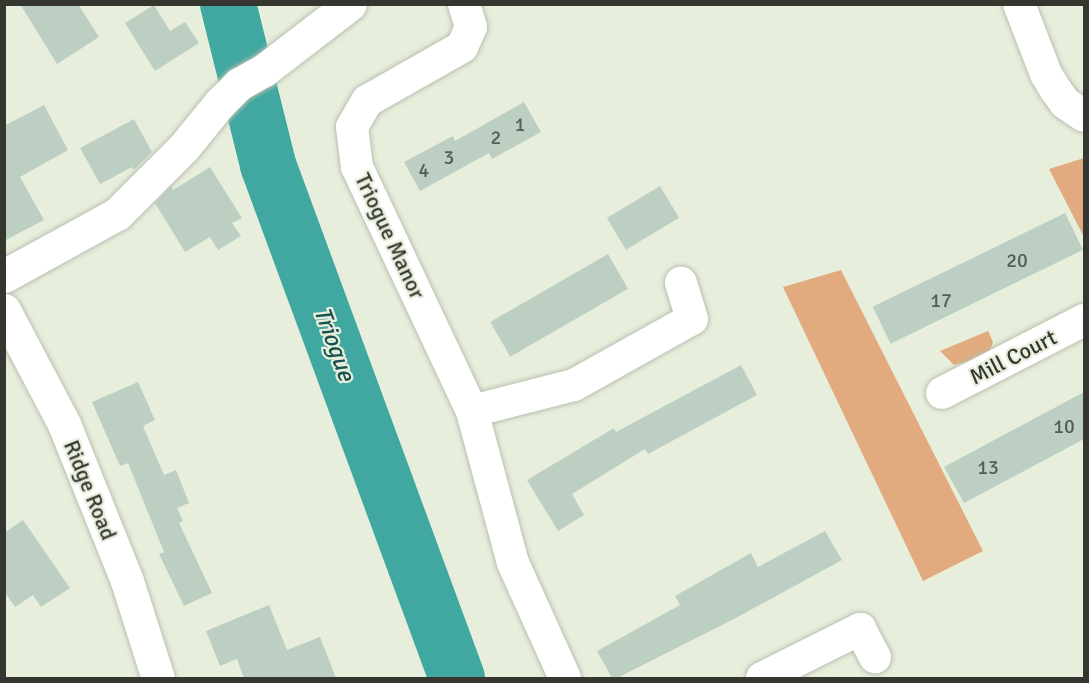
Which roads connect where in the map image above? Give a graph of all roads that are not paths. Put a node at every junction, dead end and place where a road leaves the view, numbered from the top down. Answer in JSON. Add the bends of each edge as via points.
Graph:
{"nodes":[{"id":1,"x":350,"y":4,"type":"edge"},
{"id":2,"x":464,"y":4,"type":"edge"},
{"id":3,"x":1019,"y":4,"type":"edge"},
{"id":4,"x":1084,"y":116,"type":"edge"},
{"id":5,"x":4,"y":276,"type":"edge"},
{"id":6,"x":681,"y":283,"type":"dead end"},
{"id":7,"x":4,"y":310,"type":"edge"},
{"id":8,"x":1084,"y":320,"type":"edge"},
{"id":9,"x":942,"y":393,"type":"dead end"},
{"id":10,"x":472,"y":411,"type":"junction"},
{"id":11,"x":875,"y":657,"type":"dead end"},
{"id":12,"x":158,"y":678,"type":"edge"},
{"id":13,"x":565,"y":678,"type":"edge"},
{"id":14,"x":762,"y":678,"type":"edge"}],
"edges":[{"from":1,"to":5,"type":"street","via":[[240,84],[117,214]]},
{"from":2,"to":10,"type":"street","name":"Triogue Manor","via":[[471,27],[462,47],[367,101],[352,127],[357,167]]},
{"from":3,"to":4,"type":"street","via":[[1050,81],[1065,103]]},
{"from":6,"to":10,"type":"street","via":[[692,319],[574,385]]},
{"from":7,"to":12,"type":"street","name":"Ridge Road","via":[[64,424],[127,581]]},
{"from":8,"to":9,"type":"street","name":"Mill Court"},
{"from":10,"to":13,"type":"street","name":"Triogue Manor","via":[[513,563]]},
{"from":11,"to":14,"type":"street","via":[[860,629]]}]}
